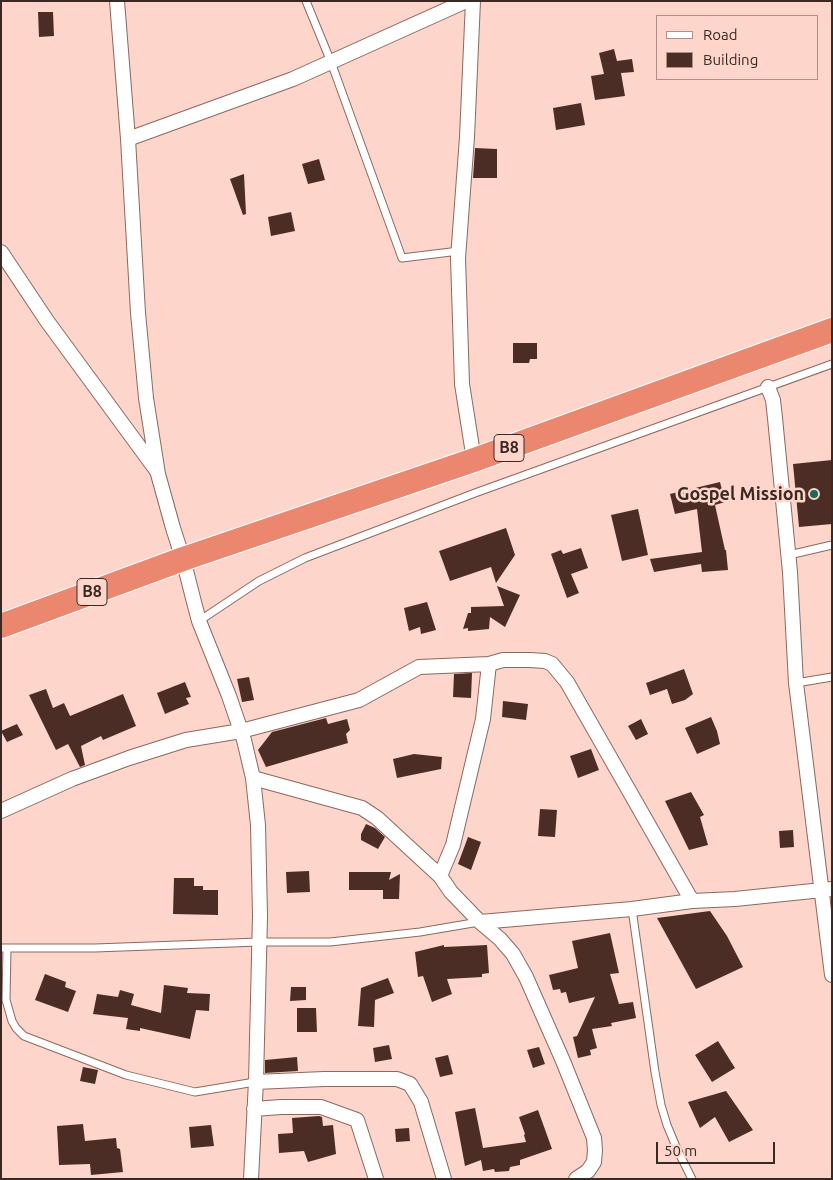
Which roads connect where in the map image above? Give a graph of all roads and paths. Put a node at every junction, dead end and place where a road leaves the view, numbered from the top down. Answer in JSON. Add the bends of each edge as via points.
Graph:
{"nodes":[{"id":1,"x":117,"y":1,"type":"edge"},
{"id":2,"x":306,"y":1,"type":"edge"},
{"id":3,"x":466,"y":1,"type":"edge"},
{"id":4,"x":473,"y":1,"type":"edge"},
{"id":5,"x":330,"y":62,"type":"junction"},
{"id":6,"x":128,"y":139,"type":"junction"},
{"id":7,"x":459,"y":251,"type":"junction"},
{"id":8,"x":1,"y":252,"type":"edge"},
{"id":9,"x":832,"y":330,"type":"edge"},
{"id":10,"x":832,"y":364,"type":"edge"},
{"id":11,"x":768,"y":387,"type":"junction"},
{"id":12,"x":474,"y":460,"type":"junction"},
{"id":13,"x":158,"y":474,"type":"junction"},
{"id":14,"x":832,"y":545,"type":"edge"},
{"id":15,"x":789,"y":555,"type":"junction"},
{"id":16,"x":183,"y":559,"type":"junction"},
{"id":17,"x":199,"y":621,"type":"junction"},
{"id":18,"x":1,"y":626,"type":"edge"},
{"id":19,"x":489,"y":664,"type":"junction"},
{"id":20,"x":832,"y":677,"type":"edge"},
{"id":21,"x":796,"y":683,"type":"junction"},
{"id":22,"x":240,"y":731,"type":"junction"},
{"id":23,"x":252,"y":778,"type":"junction"},
{"id":24,"x":1,"y":811,"type":"edge"},
{"id":25,"x":440,"y":876,"type":"junction"},
{"id":26,"x":826,"y":889,"type":"edge"},
{"id":27,"x":692,"y":900,"type":"junction"},
{"id":28,"x":632,"y":909,"type":"junction"},
{"id":29,"x":480,"y":922,"type":"junction"},
{"id":30,"x":260,"y":942,"type":"junction"},
{"id":31,"x":4,"y":948,"type":"edge"},
{"id":32,"x":832,"y":975,"type":"edge"},
{"id":33,"x":255,"y":1082,"type":"junction"},
{"id":34,"x":254,"y":1109,"type":"junction"},
{"id":35,"x":251,"y":1179,"type":"edge"},
{"id":36,"x":376,"y":1179,"type":"edge"},
{"id":37,"x":444,"y":1179,"type":"edge"},
{"id":38,"x":576,"y":1179,"type":"edge"},
{"id":39,"x":692,"y":1179,"type":"edge"}],
"edges":[{"from":1,"to":6,"type":"street"},
{"from":2,"to":5,"type":"lane"},
{"from":3,"to":5,"type":"street"},
{"from":4,"to":7,"type":"street"},
{"from":5,"to":6,"type":"street","via":[[293,79]]},
{"from":5,"to":7,"type":"lane","via":[[402,258]]},
{"from":6,"to":13,"type":"street","via":[[138,313],[146,398]]},
{"from":7,"to":12,"type":"street","via":[[462,384]]},
{"from":8,"to":13,"type":"street"},
{"from":9,"to":12,"type":"highway","number":"B8"},
{"from":10,"to":11,"type":"lane"},
{"from":11,"to":15,"type":"street","via":[[774,408]]},
{"from":11,"to":17,"type":"lane","via":[[484,489],[305,558],[259,581]]},
{"from":12,"to":16,"type":"highway","number":"B8"},
{"from":13,"to":16,"type":"street"},
{"from":14,"to":15,"type":"lane"},
{"from":15,"to":21,"type":"street"},
{"from":16,"to":17,"type":"street"},
{"from":16,"to":18,"type":"highway","number":"B8"},
{"from":17,"to":22,"type":"street"},
{"from":19,"to":22,"type":"street","via":[[419,667],[359,700]]},
{"from":19,"to":25,"type":"street","via":[[483,719],[453,846]]},
{"from":19,"to":27,"type":"street","via":[[503,660],[530,660],[552,664],[567,682]]},
{"from":20,"to":21,"type":"lane"},
{"from":21,"to":26,"type":"street"},
{"from":22,"to":23,"type":"street"},
{"from":22,"to":24,"type":"street","via":[[186,740],[129,758]]},
{"from":23,"to":25,"type":"street","via":[[362,808]]},
{"from":23,"to":30,"type":"street","via":[[258,825]]},
{"from":25,"to":29,"type":"street"},
{"from":26,"to":27,"type":"street","via":[[735,899]]},
{"from":26,"to":32,"type":"street"},
{"from":27,"to":28,"type":"street"},
{"from":28,"to":29,"type":"street"},
{"from":28,"to":39,"type":"lane","via":[[661,1105]]},
{"from":29,"to":30,"type":"lane","via":[[330,942]]},
{"from":29,"to":38,"type":"street","via":[[500,938],[526,977],[594,1138],[594,1162],[588,1172]]},
{"from":30,"to":31,"type":"lane"},
{"from":30,"to":33,"type":"street"},
{"from":31,"to":33,"type":"lane","via":[[6,1000],[12,1021],[24,1036],[126,1075],[195,1092]]},
{"from":33,"to":34,"type":"street"},
{"from":33,"to":37,"type":"street","via":[[396,1079],[410,1084],[422,1102]]},
{"from":34,"to":35,"type":"street"},
{"from":34,"to":36,"type":"street","via":[[321,1107],[357,1120]]}]}
